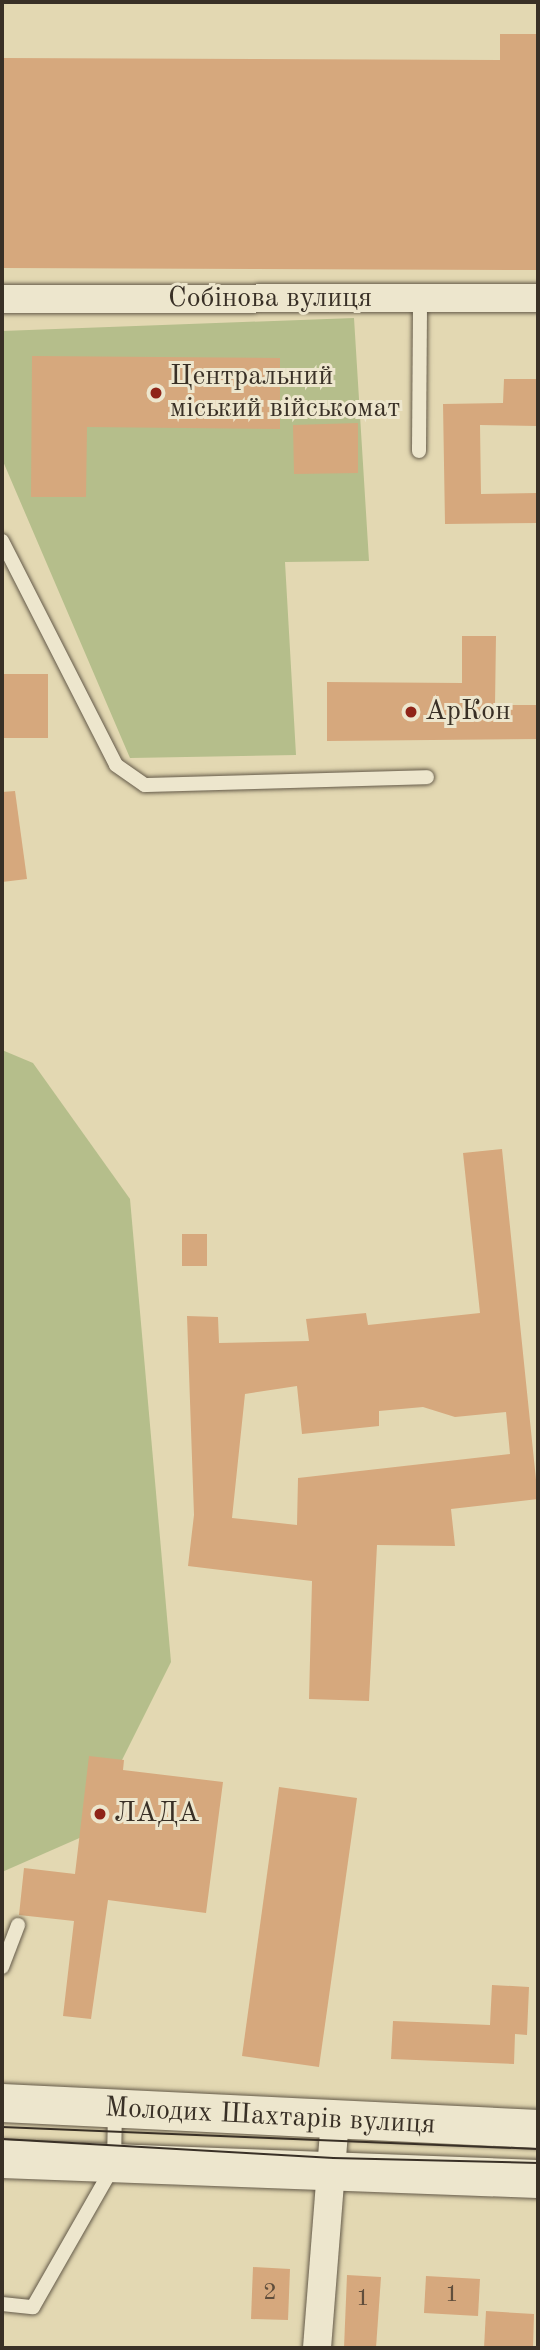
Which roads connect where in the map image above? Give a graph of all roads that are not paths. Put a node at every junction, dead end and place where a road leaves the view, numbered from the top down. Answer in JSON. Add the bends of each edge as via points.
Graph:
{"nodes":[{"id":1,"x":538,"y":298,"type":"edge"},
{"id":2,"x":2,"y":299,"type":"edge"},
{"id":3,"x":420,"y":299,"type":"junction"},
{"id":4,"x":419,"y":451,"type":"dead end"},
{"id":5,"x":2,"y":541,"type":"edge"},
{"id":6,"x":427,"y":777,"type":"dead end"},
{"id":7,"x":18,"y":1925,"type":"dead end"},
{"id":8,"x":2,"y":1967,"type":"edge"},
{"id":9,"x":2,"y":2103,"type":"edge"},
{"id":10,"x":116,"y":2109,"type":"junction"},
{"id":11,"x":335,"y":2122,"type":"junction"},
{"id":12,"x":538,"y":2129,"type":"edge"},
{"id":13,"x":2,"y":2159,"type":"edge"},
{"id":14,"x":114,"y":2165,"type":"junction"},
{"id":15,"x":332,"y":2172,"type":"junction"},
{"id":16,"x":538,"y":2179,"type":"edge"},
{"id":17,"x":2,"y":2304,"type":"edge"},
{"id":18,"x":317,"y":2348,"type":"edge"}],
"edges":[{"from":1,"to":3,"type":"street","name":"Собінова вулиця"},
{"from":2,"to":3,"type":"street","name":"Собінова вулиця"},
{"from":3,"to":4,"type":"lane"},
{"from":5,"to":6,"type":"lane","via":[[116,765],[145,785]]},
{"from":7,"to":8,"type":"lane"},
{"from":9,"to":10,"type":"main road","name":"Молодих Шахтарів вулиця"},
{"from":10,"to":11,"type":"main road","name":"Молодих Шахтарів вулиця"},
{"from":10,"to":14,"type":"lane"},
{"from":11,"to":12,"type":"main road","name":"Молодих Шахтарів вулиця"},
{"from":11,"to":15,"type":"street"},
{"from":13,"to":14,"type":"main road","name":"Молодих Шахтарів вулиця"},
{"from":14,"to":15,"type":"main road","name":"Молодих Шахтарів вулиця"},
{"from":14,"to":17,"type":"lane","via":[[33,2307]]},
{"from":15,"to":16,"type":"main road","name":"Молодих Шахтарів вулиця"},
{"from":15,"to":18,"type":"street"}]}
